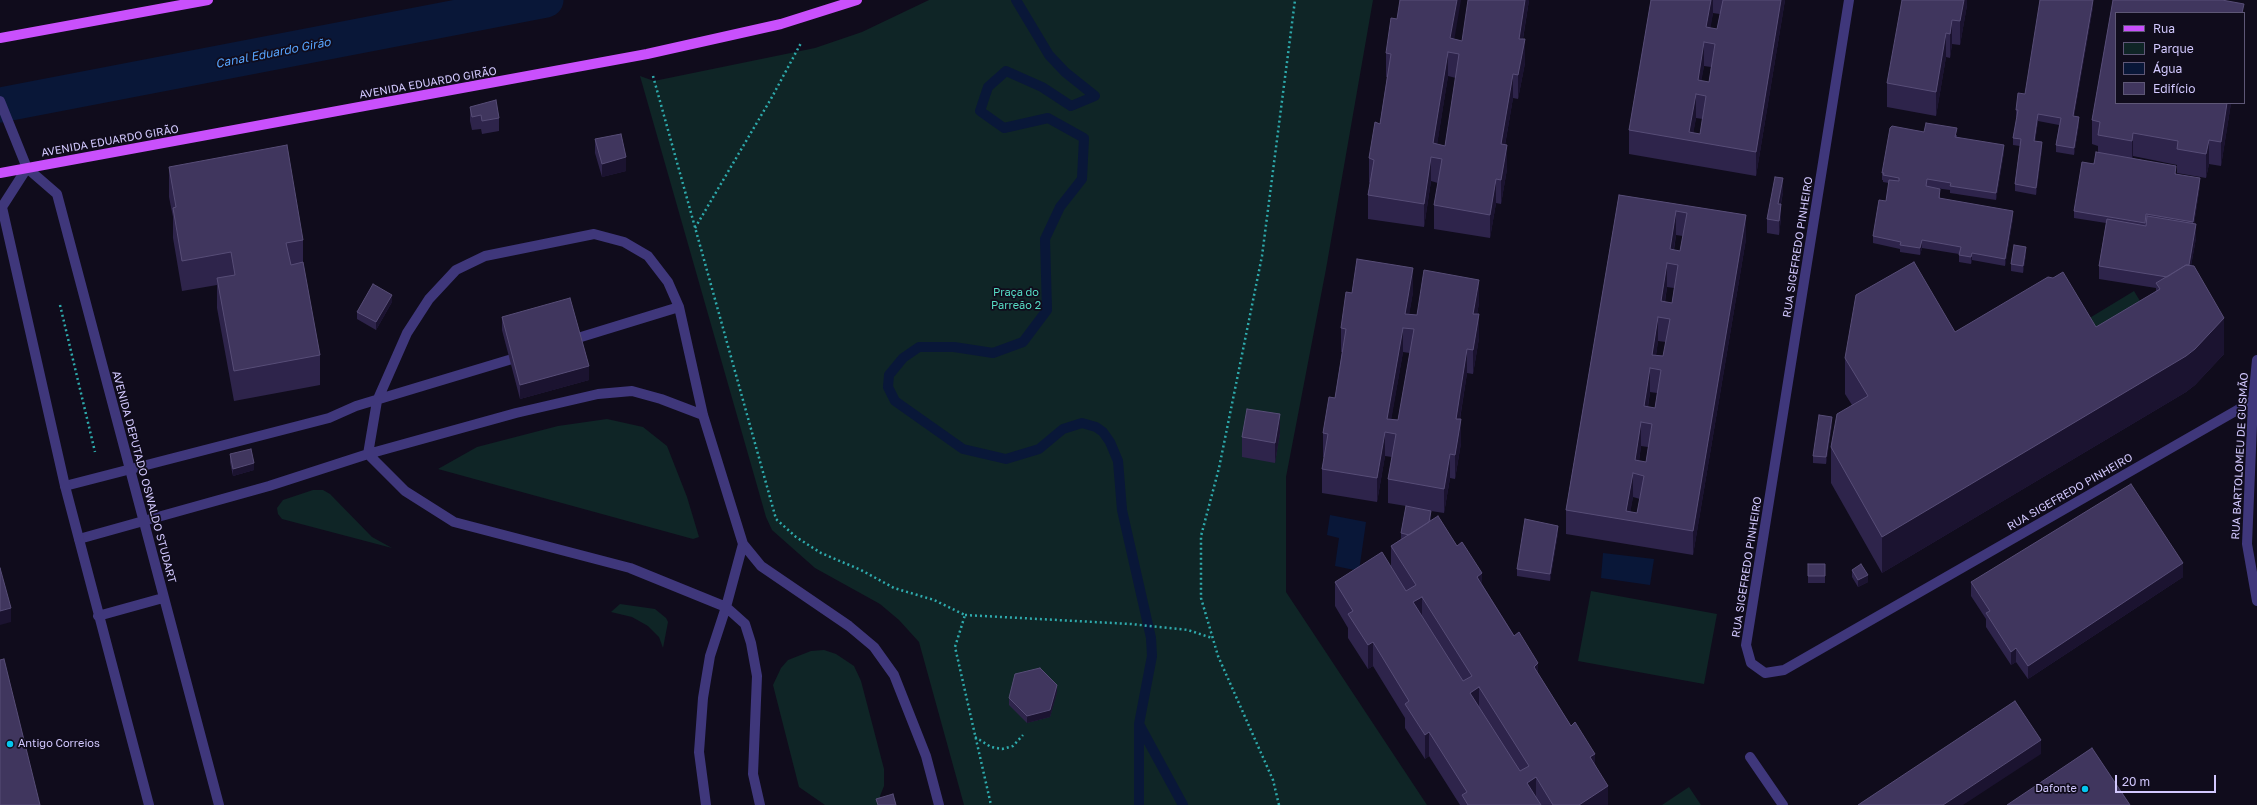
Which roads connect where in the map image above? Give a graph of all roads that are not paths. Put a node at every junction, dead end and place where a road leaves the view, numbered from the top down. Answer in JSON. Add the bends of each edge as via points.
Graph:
{"nodes":[{"id":1,"x":208,"y":0,"type":"edge"},
{"id":2,"x":857,"y":0,"type":"edge"},
{"id":3,"x":1849,"y":0,"type":"edge"},
{"id":4,"x":0,"y":38,"type":"edge"},
{"id":5,"x":0,"y":101,"type":"edge"},
{"id":6,"x":27,"y":168,"type":"junction"},
{"id":7,"x":0,"y":173,"type":"edge"},
{"id":8,"x":679,"y":307,"type":"junction"},
{"id":9,"x":558,"y":344,"type":"edge"},
{"id":10,"x":535,"y":352,"type":"edge"},
{"id":11,"x":2257,"y":360,"type":"edge"},
{"id":12,"x":377,"y":401,"type":"junction"},
{"id":13,"x":2253,"y":401,"type":"junction"},
{"id":14,"x":703,"y":415,"type":"junction"},
{"id":15,"x":368,"y":454,"type":"junction"},
{"id":16,"x":129,"y":469,"type":"junction"},
{"id":17,"x":65,"y":486,"type":"junction"},
{"id":18,"x":144,"y":521,"type":"junction"},
{"id":19,"x":79,"y":539,"type":"junction"},
{"id":20,"x":743,"y":544,"type":"junction"},
{"id":21,"x":163,"y":598,"type":"junction"},
{"id":22,"x":2257,"y":601,"type":"edge"},
{"id":23,"x":726,"y":607,"type":"junction"},
{"id":24,"x":98,"y":616,"type":"junction"},
{"id":25,"x":1750,"y":757,"type":"dead end"},
{"id":26,"x":148,"y":805,"type":"edge"},
{"id":27,"x":219,"y":805,"type":"edge"},
{"id":28,"x":706,"y":805,"type":"edge"},
{"id":29,"x":760,"y":805,"type":"edge"},
{"id":30,"x":940,"y":805,"type":"edge"},
{"id":31,"x":1783,"y":805,"type":"edge"}],
"edges":[{"from":1,"to":4,"type":"main road"},
{"from":2,"to":6,"type":"main road","name":"AVENIDA EDUARDO GIRÃO","via":[[781,24],[647,54]]},
{"from":3,"to":13,"type":"street","name":"RUA SIGEFREDO PINHEIRO","via":[[1746,645],[1751,663],[1765,673],[1784,670]]},
{"from":5,"to":6,"type":"street","name":"AVENIDA DEPUTADO OSWALDO STUDART"},
{"from":6,"to":7,"type":"main road","name":"AVENIDA EDUARDO GIRÃO"},
{"from":6,"to":16,"type":"street","name":"AVENIDA DEPUTADO OSWALDO STUDART","via":[[57,194]]},
{"from":6,"to":17,"type":"street","via":[[2,207]]},
{"from":8,"to":9,"type":"street"},
{"from":8,"to":12,"type":"street","via":[[668,282],[648,256],[624,242],[594,234],[485,256],[456,270],[429,299],[407,333]]},
{"from":8,"to":14,"type":"street"},
{"from":10,"to":12,"type":"street"},
{"from":11,"to":13,"type":"street","name":"RUA BARTOLOMEU DE GUSMÃO"},
{"from":12,"to":15,"type":"street"},
{"from":12,"to":16,"type":"street","via":[[356,406],[329,418]]},
{"from":13,"to":22,"type":"street","name":"RUA BARTOLOMEU DE GUSMÃO","via":[[2247,544]]},
{"from":14,"to":15,"type":"street","via":[[632,391],[598,394]]},
{"from":14,"to":20,"type":"street"},
{"from":15,"to":18,"type":"street","via":[[268,486]]},
{"from":15,"to":23,"type":"street","via":[[405,491],[454,522],[630,568]]},
{"from":16,"to":17,"type":"street"},
{"from":16,"to":18,"type":"street","name":"AVENIDA DEPUTADO OSWALDO STUDART"},
{"from":17,"to":19,"type":"street"},
{"from":18,"to":19,"type":"street"},
{"from":18,"to":21,"type":"street","name":"AVENIDA DEPUTADO OSWALDO STUDART"},
{"from":19,"to":24,"type":"street"},
{"from":20,"to":23,"type":"street"},
{"from":20,"to":30,"type":"street","via":[[761,566],[849,626],[874,647],[894,674],[926,756]]},
{"from":21,"to":24,"type":"street"},
{"from":21,"to":27,"type":"street","name":"AVENIDA DEPUTADO OSWALDO STUDART"},
{"from":23,"to":28,"type":"street","via":[[710,656],[703,698],[699,752]]},
{"from":23,"to":29,"type":"street","via":[[745,624],[756,669],[753,774]]},
{"from":24,"to":26,"type":"street"},
{"from":25,"to":31,"type":"street"}]}
